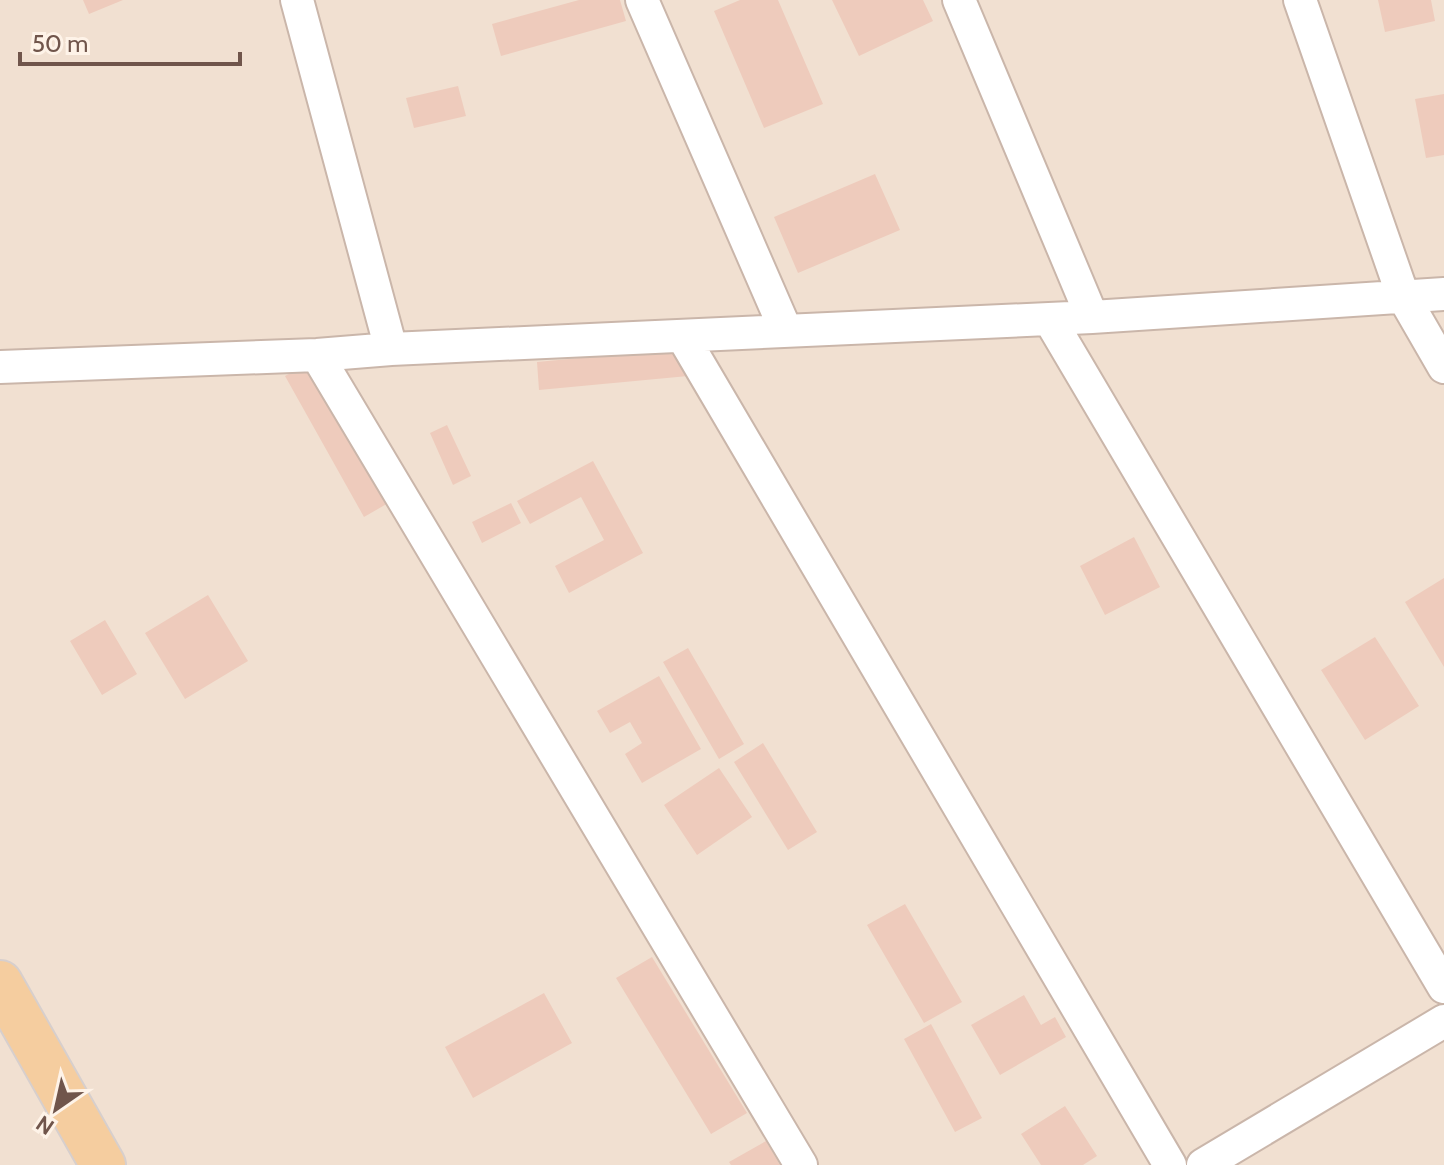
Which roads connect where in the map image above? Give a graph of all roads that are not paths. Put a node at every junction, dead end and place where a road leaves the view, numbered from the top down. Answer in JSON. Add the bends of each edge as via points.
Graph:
{"nodes":[{"id":1,"x":297,"y":0,"type":"edge"},
{"id":2,"x":642,"y":0,"type":"edge"},
{"id":3,"x":959,"y":0,"type":"edge"},
{"id":4,"x":1300,"y":0,"type":"edge"},
{"id":5,"x":1444,"y":294,"type":"edge"},
{"id":6,"x":1403,"y":296,"type":"junction"},
{"id":7,"x":1092,"y":317,"type":"junction"},
{"id":8,"x":1050,"y":320,"type":"junction"},
{"id":9,"x":786,"y":331,"type":"junction"},
{"id":10,"x":683,"y":337,"type":"junction"},
{"id":11,"x":391,"y":349,"type":"junction"},
{"id":12,"x":317,"y":355,"type":"junction"},
{"id":13,"x":0,"y":367,"type":"edge"},
{"id":14,"x":1444,"y":367,"type":"edge"},
{"id":15,"x":0,"y":983,"type":"edge"},
{"id":16,"x":1444,"y":987,"type":"edge"},
{"id":17,"x":1444,"y":1021,"type":"edge"},
{"id":18,"x":103,"y":1165,"type":"edge"},
{"id":19,"x":801,"y":1165,"type":"edge"},
{"id":20,"x":1170,"y":1165,"type":"edge"},
{"id":21,"x":1203,"y":1165,"type":"edge"}],
"edges":[{"from":1,"to":11,"type":"street"},
{"from":2,"to":9,"type":"street"},
{"from":3,"to":7,"type":"street"},
{"from":4,"to":6,"type":"street"},
{"from":5,"to":6,"type":"street"},
{"from":6,"to":7,"type":"street"},
{"from":6,"to":14,"type":"street"},
{"from":7,"to":8,"type":"street"},
{"from":8,"to":9,"type":"street"},
{"from":8,"to":16,"type":"street"},
{"from":9,"to":10,"type":"street"},
{"from":10,"to":11,"type":"street"},
{"from":10,"to":20,"type":"street"},
{"from":11,"to":12,"type":"street"},
{"from":12,"to":13,"type":"street"},
{"from":12,"to":19,"type":"street"},
{"from":15,"to":18,"type":"main road"},
{"from":17,"to":21,"type":"street"}]}
